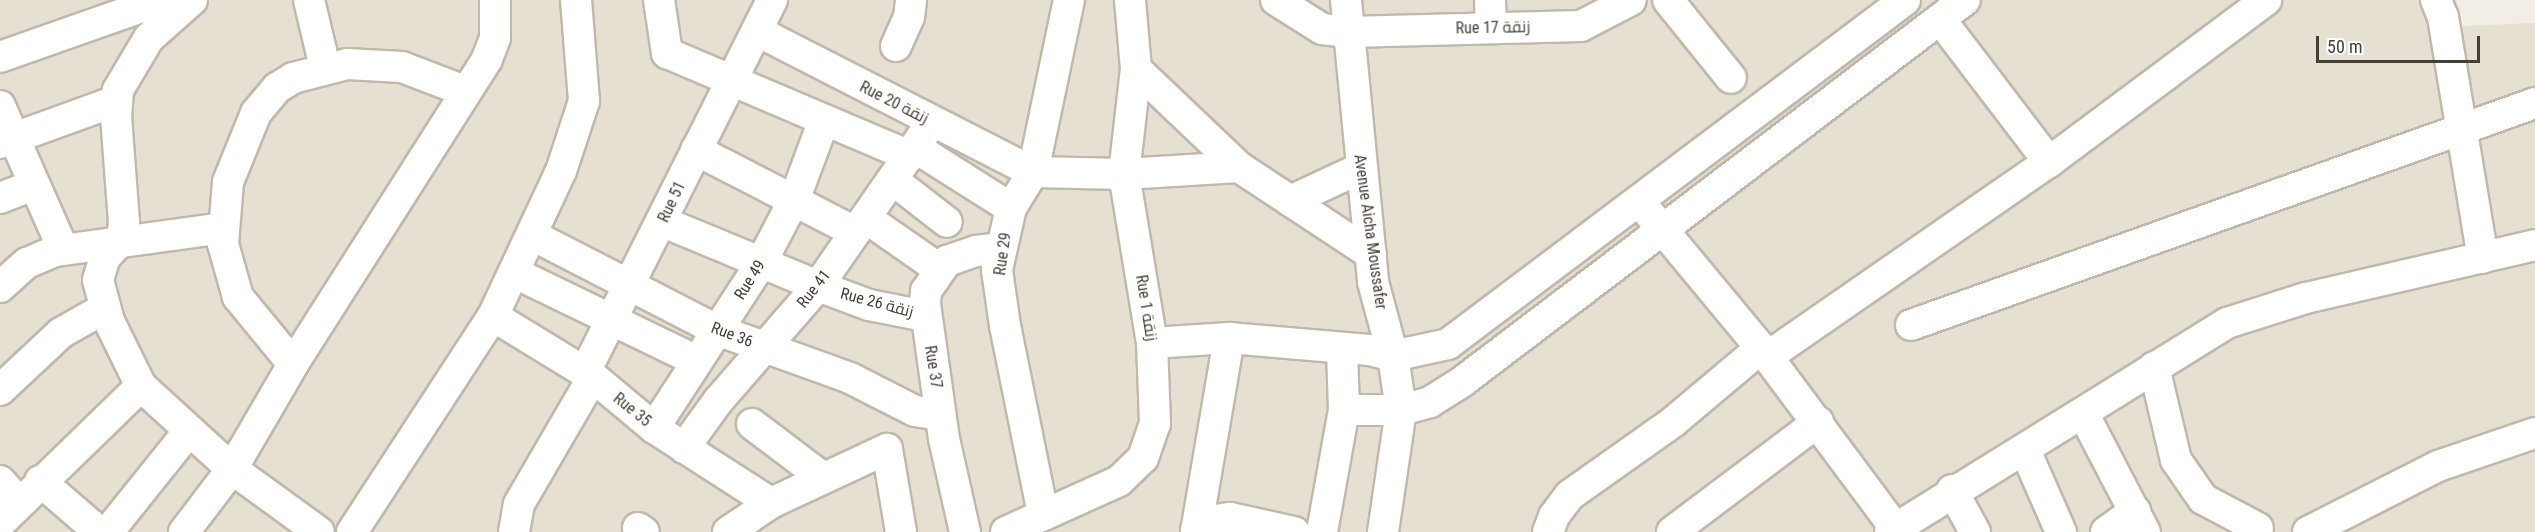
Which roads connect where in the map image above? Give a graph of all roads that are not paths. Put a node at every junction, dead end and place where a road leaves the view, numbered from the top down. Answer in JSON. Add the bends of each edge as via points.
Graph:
{"nodes":[{"id":1,"x":162,"y":0,"type":"edge"},
{"id":2,"x":192,"y":0,"type":"edge"},
{"id":3,"x":309,"y":0,"type":"edge"},
{"id":4,"x":495,"y":0,"type":"edge"},
{"id":5,"x":576,"y":0,"type":"edge"},
{"id":6,"x":659,"y":0,"type":"edge"},
{"id":7,"x":772,"y":0,"type":"edge"},
{"id":8,"x":911,"y":0,"type":"edge"},
{"id":9,"x":1069,"y":0,"type":"edge"},
{"id":10,"x":1130,"y":0,"type":"edge"},
{"id":11,"x":1276,"y":0,"type":"edge"},
{"id":12,"x":1346,"y":0,"type":"edge"},
{"id":13,"x":1631,"y":0,"type":"edge"},
{"id":14,"x":1668,"y":0,"type":"edge"},
{"id":15,"x":1905,"y":0,"type":"edge"},
{"id":16,"x":1965,"y":0,"type":"edge"},
{"id":17,"x":2266,"y":0,"type":"edge"},
{"id":18,"x":2436,"y":0,"type":"edge"},
{"id":19,"x":1490,"y":14,"type":"edge"},
{"id":20,"x":1940,"y":19,"type":"junction"},
{"id":21,"x":757,"y":31,"type":"junction"},
{"id":22,"x":1348,"y":32,"type":"junction"},
{"id":23,"x":896,"y":46,"type":"dead end"},
{"id":24,"x":0,"y":57,"type":"edge"},
{"id":25,"x":325,"y":67,"type":"junction"},
{"id":26,"x":1136,"y":69,"type":"junction"},
{"id":27,"x":1731,"y":78,"type":"dead end"},
{"id":28,"x":732,"y":80,"type":"junction"},
{"id":29,"x":465,"y":91,"type":"junction"},
{"id":30,"x":116,"y":101,"type":"junction"},
{"id":31,"x":2535,"y":103,"type":"edge"},
{"id":32,"x":0,"y":106,"type":"edge"},
{"id":33,"x":824,"y":120,"type":"junction"},
{"id":34,"x":932,"y":122,"type":"junction"},
{"id":35,"x":2463,"y":128,"type":"junction"},
{"id":36,"x":6,"y":141,"type":"edge"},
{"id":37,"x":696,"y":150,"type":"junction"},
{"id":38,"x":913,"y":152,"type":"junction"},
{"id":39,"x":2049,"y":162,"type":"junction"},
{"id":40,"x":1239,"y":167,"type":"junction"},
{"id":41,"x":1361,"y":168,"type":"junction"},
{"id":42,"x":1033,"y":172,"type":"junction"},
{"id":43,"x":1124,"y":174,"type":"junction"},
{"id":44,"x":893,"y":180,"type":"junction"},
{"id":45,"x":34,"y":185,"type":"junction"},
{"id":46,"x":0,"y":198,"type":"edge"},
{"id":47,"x":795,"y":198,"type":"junction"},
{"id":48,"x":1639,"y":200,"type":"junction"},
{"id":49,"x":1290,"y":201,"type":"junction"},
{"id":50,"x":1011,"y":208,"type":"junction"},
{"id":51,"x":663,"y":222,"type":"junction"},
{"id":52,"x":947,"y":222,"type":"dead end"},
{"id":53,"x":860,"y":225,"type":"junction"},
{"id":54,"x":222,"y":228,"type":"junction"},
{"id":55,"x":1661,"y":228,"type":"junction"},
{"id":56,"x":532,"y":235,"type":"junction"},
{"id":57,"x":122,"y":239,"type":"junction"},
{"id":58,"x":2535,"y":245,"type":"edge"},
{"id":59,"x":1000,"y":248,"type":"junction"},
{"id":60,"x":63,"y":249,"type":"junction"},
{"id":61,"x":1371,"y":254,"type":"junction"},
{"id":62,"x":2483,"y":258,"type":"junction"},
{"id":63,"x":761,"y":263,"type":"junction"},
{"id":64,"x":939,"y":269,"type":"junction"},
{"id":65,"x":515,"y":273,"type":"junction"},
{"id":66,"x":818,"y":286,"type":"junction"},
{"id":67,"x":0,"y":287,"type":"edge"},
{"id":68,"x":630,"y":287,"type":"junction"},
{"id":69,"x":105,"y":308,"type":"junction"},
{"id":70,"x":493,"y":316,"type":"junction"},
{"id":71,"x":925,"y":316,"type":"junction"},
{"id":72,"x":611,"y":323,"type":"junction"},
{"id":73,"x":1911,"y":325,"type":"dead end"},
{"id":74,"x":717,"y":330,"type":"junction"},
{"id":75,"x":1228,"y":338,"type":"junction"},
{"id":76,"x":1152,"y":343,"type":"junction"},
{"id":77,"x":766,"y":348,"type":"junction"},
{"id":78,"x":1342,"y":351,"type":"junction"},
{"id":79,"x":1764,"y":353,"type":"junction"},
{"id":80,"x":1393,"y":356,"type":"junction"},
{"id":81,"x":697,"y":361,"type":"junction"},
{"id":82,"x":293,"y":364,"type":"junction"},
{"id":83,"x":2154,"y":367,"type":"junction"},
{"id":84,"x":589,"y":374,"type":"junction"},
{"id":85,"x":141,"y":386,"type":"junction"},
{"id":86,"x":0,"y":390,"type":"edge"},
{"id":87,"x":1344,"y":410,"type":"junction"},
{"id":88,"x":1401,"y":410,"type":"junction"},
{"id":89,"x":2083,"y":413,"type":"junction"},
{"id":90,"x":940,"y":415,"type":"junction"},
{"id":91,"x":1818,"y":422,"type":"junction"},
{"id":92,"x":752,"y":424,"type":"dead end"},
{"id":93,"x":654,"y":428,"type":"junction"},
{"id":94,"x":189,"y":431,"type":"junction"},
{"id":95,"x":2535,"y":433,"type":"edge"},
{"id":96,"x":684,"y":448,"type":"junction"},
{"id":97,"x":2025,"y":450,"type":"junction"},
{"id":98,"x":232,"y":469,"type":"junction"},
{"id":99,"x":822,"y":477,"type":"junction"},
{"id":100,"x":40,"y":481,"type":"junction"},
{"id":101,"x":1952,"y":490,"type":"junction"},
{"id":102,"x":6,"y":502,"type":"edge"},
{"id":103,"x":771,"y":503,"type":"junction"},
{"id":104,"x":1043,"y":514,"type":"junction"},
{"id":105,"x":2140,"y":522,"type":"edge"},
{"id":106,"x":2258,"y":528,"type":"dead end"},
{"id":107,"x":2318,"y":529,"type":"edge"},
{"id":108,"x":1892,"y":530,"type":"edge"},
{"id":109,"x":1196,"y":531,"type":"edge"},
{"id":110,"x":99,"y":532,"type":"edge"},
{"id":111,"x":108,"y":532,"type":"edge"},
{"id":112,"x":184,"y":532,"type":"edge"},
{"id":113,"x":319,"y":532,"type":"edge"},
{"id":114,"x":352,"y":532,"type":"edge"},
{"id":115,"x":514,"y":532,"type":"edge"},
{"id":116,"x":728,"y":532,"type":"edge"},
{"id":117,"x":901,"y":532,"type":"edge"},
{"id":118,"x":965,"y":532,"type":"edge"},
{"id":119,"x":1006,"y":532,"type":"edge"},
{"id":120,"x":1294,"y":532,"type":"edge"},
{"id":121,"x":1322,"y":532,"type":"edge"},
{"id":122,"x":1383,"y":532,"type":"edge"},
{"id":123,"x":1548,"y":532,"type":"edge"},
{"id":124,"x":1672,"y":532,"type":"edge"},
{"id":125,"x":1974,"y":532,"type":"edge"},
{"id":126,"x":2061,"y":532,"type":"edge"},
{"id":127,"x":2106,"y":532,"type":"edge"}],
"edges":[{"from":1,"to":24,"type":"street"},
{"from":2,"to":30,"type":"street","via":[[142,46],[125,73]]},
{"from":3,"to":25,"type":"street"},
{"from":4,"to":29,"type":"street","via":[[495,38],[487,59]]},
{"from":5,"to":56,"type":"street","via":[[584,100],[561,171]]},
{"from":6,"to":28,"type":"street","via":[[664,49]]},
{"from":7,"to":21,"type":"street","name":"Rue 51"},
{"from":8,"to":23,"type":"street","via":[[909,17]]},
{"from":9,"to":42,"type":"street","name":"Rue 29"},
{"from":10,"to":26,"type":"street","name":"Rue 1 زنقة"},
{"from":11,"to":22,"type":"street","name":"Rue 17 زنقة","via":[[1322,30]]},
{"from":12,"to":22,"type":"street","name":"Avenue Aicha Moussafer"},
{"from":13,"to":19,"type":"street","name":"Rue 17 زنقة","via":[[1581,26]]},
{"from":14,"to":27,"type":"street"},
{"from":15,"to":48,"type":"street"},
{"from":16,"to":20,"type":"street"},
{"from":17,"to":39,"type":"street"},
{"from":18,"to":35,"type":"street","via":[[2444,18]]},
{"from":19,"to":22,"type":"street","name":"Rue 17 زنقة"},
{"from":20,"to":39,"type":"street"},
{"from":20,"to":55,"type":"street"},
{"from":21,"to":28,"type":"street","name":"Rue 51"},
{"from":21,"to":34,"type":"street","name":"Rue 20 زنقة"},
{"from":22,"to":41,"type":"street","name":"Avenue Aicha Moussafer"},
{"from":25,"to":29,"type":"street","via":[[389,64]]},
{"from":25,"to":54,"type":"street","via":[[277,88],[256,113],[234,159]]},
{"from":26,"to":40,"type":"street"},
{"from":26,"to":43,"type":"street","name":"Rue 1 زنقة"},
{"from":28,"to":33,"type":"street"},
{"from":28,"to":37,"type":"street","name":"Rue 51"},
{"from":29,"to":82,"type":"street"},
{"from":30,"to":36,"type":"street"},
{"from":30,"to":57,"type":"street","via":[[124,191]]},
{"from":31,"to":35,"type":"street"},
{"from":32,"to":36,"type":"street"},
{"from":33,"to":38,"type":"street"},
{"from":33,"to":47,"type":"street","name":"Rue 49"},
{"from":34,"to":38,"type":"street","name":"Rue 41"},
{"from":34,"to":42,"type":"street","name":"Rue 20 زنقة"},
{"from":35,"to":62,"type":"street"},
{"from":35,"to":73,"type":"street"},
{"from":36,"to":45,"type":"street"},
{"from":37,"to":47,"type":"street"},
{"from":37,"to":51,"type":"street","name":"Rue 51"},
{"from":38,"to":44,"type":"street","name":"Rue 41"},
{"from":38,"to":50,"type":"street"},
{"from":39,"to":79,"type":"street"},
{"from":40,"to":43,"type":"street"},
{"from":40,"to":49,"type":"street"},
{"from":41,"to":49,"type":"street"},
{"from":41,"to":61,"type":"street","name":"Avenue Aicha Moussafer"},
{"from":42,"to":43,"type":"street"},
{"from":42,"to":50,"type":"street","name":"Rue 29"},
{"from":43,"to":76,"type":"street","name":"Rue 1 زنقة"},
{"from":44,"to":52,"type":"street"},
{"from":44,"to":53,"type":"street","name":"Rue 41"},
{"from":45,"to":46,"type":"street"},
{"from":45,"to":60,"type":"street"},
{"from":47,"to":53,"type":"street"},
{"from":47,"to":63,"type":"street","name":"Rue 49"},
{"from":48,"to":55,"type":"street"},
{"from":48,"to":80,"type":"street","via":[[1448,344]]},
{"from":49,"to":61,"type":"street"},
{"from":50,"to":59,"type":"street","name":"Rue 29"},
{"from":51,"to":63,"type":"street","name":"Rue 26 زنقة"},
{"from":51,"to":68,"type":"street","name":"Rue 51"},
{"from":53,"to":64,"type":"street"},
{"from":53,"to":66,"type":"street","name":"Rue 41"},
{"from":54,"to":57,"type":"street"},
{"from":54,"to":82,"type":"street","via":[[229,275],[238,297]]},
{"from":55,"to":79,"type":"street"},
{"from":55,"to":88,"type":"street","via":[[1463,381],[1430,402]]},
{"from":56,"to":65,"type":"street"},
{"from":56,"to":68,"type":"street","name":"Rue 36"},
{"from":57,"to":60,"type":"street"},
{"from":57,"to":69,"type":"street","via":[[98,272]]},
{"from":58,"to":62,"type":"street"},
{"from":59,"to":64,"type":"street","via":[[955,257]]},
{"from":59,"to":104,"type":"street","name":"Rue 29","via":[[997,270],[1005,326]]},
{"from":60,"to":67,"type":"street","via":[[27,263]]},
{"from":61,"to":80,"type":"street","name":"Avenue Aicha Moussafer","via":[[1375,292]]},
{"from":62,"to":83,"type":"street","via":[[2306,298],[2227,322]]},
{"from":63,"to":66,"type":"street","name":"Rue 26 زنقة"},
{"from":63,"to":74,"type":"street","name":"Rue 49"},
{"from":64,"to":71,"type":"street","name":"Rue 37","via":[[926,291]]},
{"from":65,"to":70,"type":"street"},
{"from":65,"to":72,"type":"street"},
{"from":66,"to":71,"type":"street","name":"Rue 26 زنقة","via":[[869,305]]},
{"from":66,"to":77,"type":"street","name":"Rue 41"},
{"from":68,"to":72,"type":"street","name":"Rue 51"},
{"from":68,"to":74,"type":"street","name":"Rue 36"},
{"from":69,"to":85,"type":"street"},
{"from":69,"to":86,"type":"street","via":[[61,333]]},
{"from":70,"to":84,"type":"street","name":"Rue 35"},
{"from":70,"to":114,"type":"street"},
{"from":71,"to":90,"type":"street","name":"Rue 37"},
{"from":72,"to":81,"type":"street"},
{"from":72,"to":84,"type":"street","name":"Rue 51"},
{"from":74,"to":77,"type":"street","name":"Rue 36"},
{"from":74,"to":81,"type":"street","name":"Rue 49"},
{"from":75,"to":76,"type":"street"},
{"from":75,"to":78,"type":"street"},
{"from":75,"to":109,"type":"street"},
{"from":76,"to":104,"type":"street","name":"Rue 1 زنقة","via":[[1155,424],[1143,458],[1119,481]]},
{"from":77,"to":90,"type":"street","name":"Rue 36","via":[[850,378],[915,411]]},
{"from":77,"to":96,"type":"street","name":"Rue 41","via":[[718,401]]},
{"from":78,"to":80,"type":"street","via":[[1369,350]]},
{"from":78,"to":87,"type":"street"},
{"from":79,"to":91,"type":"street"},
{"from":79,"to":123,"type":"street","via":[[1570,495],[1554,516]]},
{"from":80,"to":88,"type":"street","name":"Avenue Aicha Moussafer"},
{"from":81,"to":93,"type":"street","name":"Rue 49"},
{"from":82,"to":98,"type":"street"},
{"from":83,"to":89,"type":"street"},
{"from":83,"to":106,"type":"street","via":[[2176,460],[2203,499]]},
{"from":84,"to":93,"type":"street","name":"Rue 35"},
{"from":84,"to":115,"type":"street","name":"Rue 51","via":[[519,504]]},
{"from":85,"to":94,"type":"street"},
{"from":85,"to":100,"type":"street"},
{"from":87,"to":88,"type":"street"},
{"from":87,"to":121,"type":"street"},
{"from":88,"to":122,"type":"street","name":"Avenue Aicha Moussafer"},
{"from":89,"to":97,"type":"street"},
{"from":89,"to":105,"type":"street"},
{"from":90,"to":118,"type":"street","name":"Rue 37"},
{"from":91,"to":108,"type":"street"},
{"from":91,"to":124,"type":"street"},
{"from":92,"to":99,"type":"street"},
{"from":93,"to":96,"type":"street","name":"Rue 35"},
{"from":94,"to":98,"type":"street"},
{"from":94,"to":111,"type":"street"},
{"from":95,"to":107,"type":"street","via":[[2438,466]]},
{"from":96,"to":103,"type":"street","name":"Rue 35"},
{"from":97,"to":101,"type":"street"},
{"from":97,"to":126,"type":"street"},
{"from":98,"to":112,"type":"street"},
{"from":98,"to":113,"type":"street"},
{"from":99,"to":103,"type":"street"},
{"from":99,"to":117,"type":"street","via":[[887,449]]},
{"from":100,"to":102,"type":"street"},
{"from":100,"to":110,"type":"street"},
{"from":101,"to":108,"type":"street"},
{"from":101,"to":125,"type":"street"},
{"from":103,"to":116,"type":"street"},
{"from":104,"to":119,"type":"street","name":"Rue 1 زنقة"},
{"from":105,"to":127,"type":"street"},
{"from":109,"to":120,"type":"street","via":[[1215,520],[1230,518]]}]}
